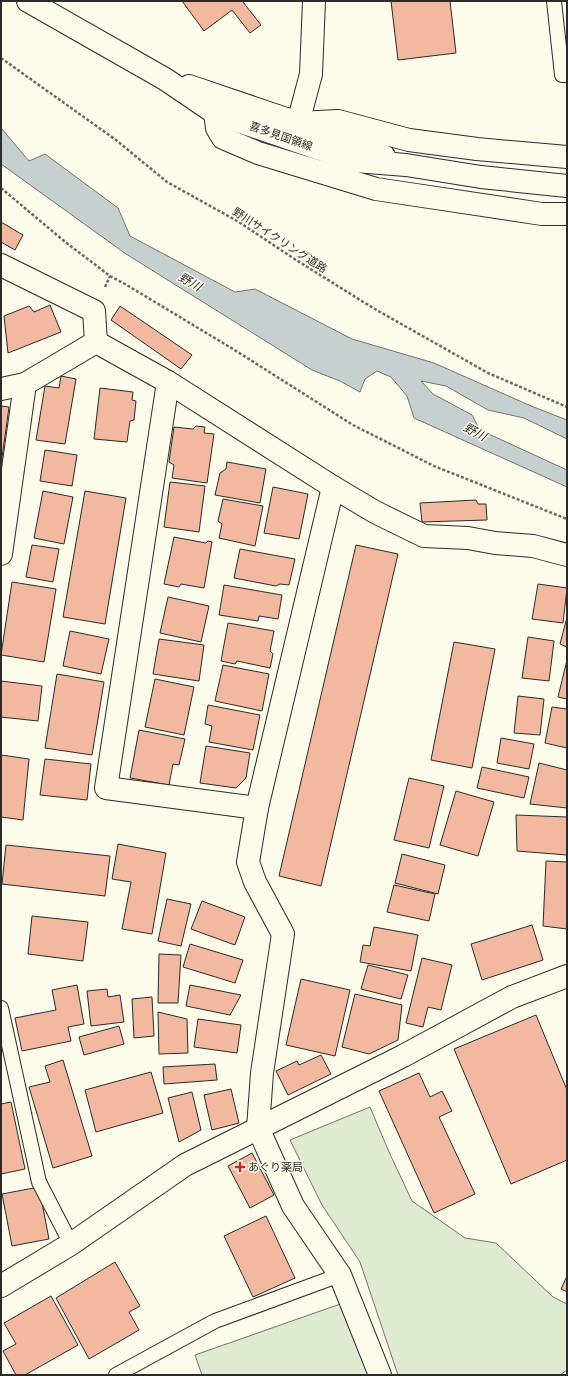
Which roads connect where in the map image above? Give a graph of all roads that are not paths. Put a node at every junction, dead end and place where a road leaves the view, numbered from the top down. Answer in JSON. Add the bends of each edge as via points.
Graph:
{"nodes":[{"id":1,"x":28,"y":1,"type":"edge"},
{"id":2,"x":314,"y":1,"type":"edge"},
{"id":3,"x":554,"y":1,"type":"edge"},
{"id":4,"x":561,"y":17,"type":"edge"},
{"id":5,"x":567,"y":75,"type":"edge"},
{"id":6,"x":165,"y":78,"type":"junction"},
{"id":7,"x":215,"y":113,"type":"junction"},
{"id":8,"x":298,"y":123,"type":"junction"},
{"id":9,"x":567,"y":157,"type":"edge"},
{"id":10,"x":406,"y":164,"type":"junction"},
{"id":11,"x":567,"y":186,"type":"edge"},
{"id":12,"x":567,"y":214,"type":"edge"},
{"id":13,"x":1,"y":265,"type":"edge"},
{"id":14,"x":96,"y":342,"type":"junction"},
{"id":15,"x":168,"y":382,"type":"junction"},
{"id":16,"x":26,"y":384,"type":"junction"},
{"id":17,"x":1,"y":389,"type":"edge"},
{"id":18,"x":333,"y":488,"type":"junction"},
{"id":19,"x":1,"y":554,"type":"edge"},
{"id":20,"x":567,"y":555,"type":"edge"},
{"id":21,"x":257,"y":808,"type":"junction"},
{"id":22,"x":567,"y":976,"type":"edge"},
{"id":23,"x":1,"y":1008,"type":"edge"},
{"id":24,"x":258,"y":1128,"type":"junction"},
{"id":25,"x":71,"y":1244,"type":"junction"},
{"id":26,"x":340,"y":1275,"type":"junction"},
{"id":27,"x":1,"y":1286,"type":"edge"},
{"id":28,"x":116,"y":1375,"type":"edge"},
{"id":29,"x":380,"y":1375,"type":"edge"}],
"edges":[{"from":1,"to":6,"type":"street","name":"喜多見国領線"},
{"from":2,"to":8,"type":"street","via":[[311,74]]},
{"from":3,"to":4,"type":"lane"},
{"from":4,"to":5,"type":"lane","via":[[562,75]]},
{"from":6,"to":7,"type":"street","name":"喜多見国領線"},
{"from":6,"to":8,"type":"street","name":"喜多見国領線"},
{"from":7,"to":10,"type":"street","name":"喜多見国領線","via":[[355,161]]},
{"from":7,"to":12,"type":"street","via":[[217,128],[223,138],[258,153],[376,189],[542,214]]},
{"from":8,"to":9,"type":"street","via":[[338,121],[409,140]]},
{"from":8,"to":10,"type":"street","name":"喜多見国領線"},
{"from":10,"to":11,"type":"street","name":"喜多見国領線","via":[[481,177]]},
{"from":13,"to":14,"type":"street","via":[[94,312]]},
{"from":14,"to":15,"type":"street"},
{"from":14,"to":16,"type":"street"},
{"from":15,"to":18,"type":"street"},
{"from":15,"to":21,"type":"street","via":[[106,788]]},
{"from":16,"to":17,"type":"street"},
{"from":16,"to":19,"type":"street"},
{"from":18,"to":20,"type":"street","via":[[424,536],[468,538],[533,546]]},
{"from":18,"to":21,"type":"street"},
{"from":21,"to":24,"type":"street","via":[[248,862],[255,882],[283,934],[262,1073]]},
{"from":22,"to":24,"type":"street","via":[[512,997],[403,1056]]},
{"from":23,"to":25,"type":"lane","via":[[39,1182]]},
{"from":24,"to":25,"type":"street","via":[[185,1165]]},
{"from":24,"to":26,"type":"street","via":[[293,1206]]},
{"from":25,"to":27,"type":"street"},
{"from":26,"to":28,"type":"lane","via":[[215,1321]]},
{"from":26,"to":29,"type":"street"}]}
